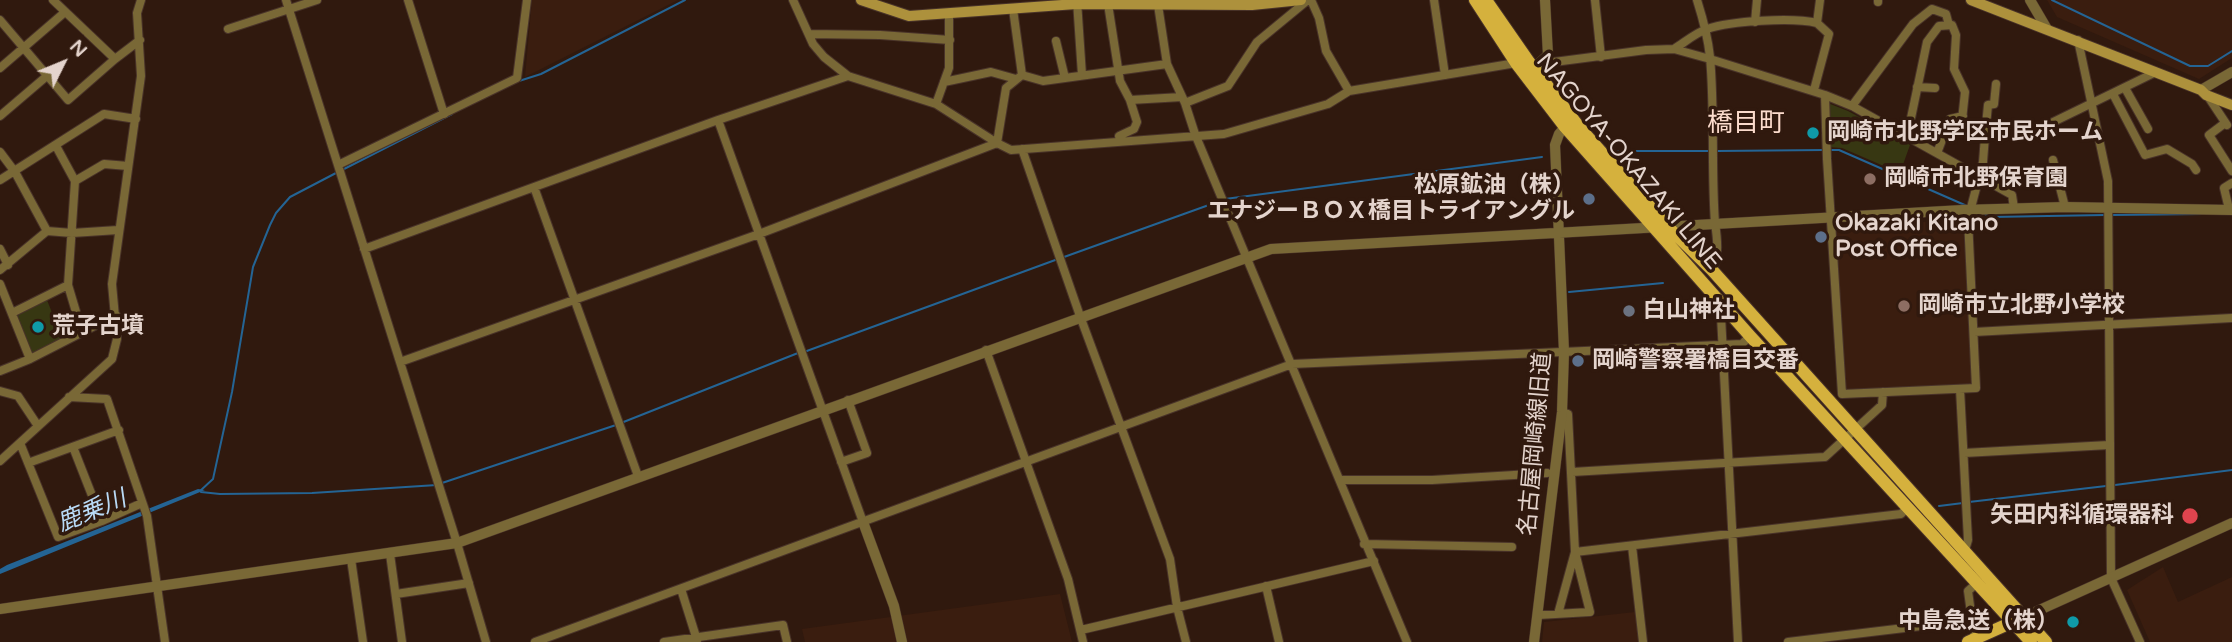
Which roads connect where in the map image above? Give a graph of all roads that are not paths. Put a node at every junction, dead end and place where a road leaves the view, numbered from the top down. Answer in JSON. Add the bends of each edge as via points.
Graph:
{"nodes":[{"id":1,"x":54,"y":0,"type":"edge"},
{"id":2,"x":141,"y":0,"type":"edge"},
{"id":3,"x":317,"y":0,"type":"edge"},
{"id":4,"x":408,"y":0,"type":"edge"},
{"id":5,"x":527,"y":0,"type":"edge"},
{"id":6,"x":793,"y":0,"type":"edge"},
{"id":7,"x":861,"y":0,"type":"edge"},
{"id":8,"x":1301,"y":0,"type":"edge"},
{"id":9,"x":1310,"y":0,"type":"edge"},
{"id":10,"x":1434,"y":0,"type":"edge"},
{"id":11,"x":1475,"y":0,"type":"edge"},
{"id":12,"x":1486,"y":0,"type":"edge"},
{"id":13,"x":1545,"y":0,"type":"edge"},
{"id":14,"x":1595,"y":0,"type":"edge"},
{"id":15,"x":1697,"y":0,"type":"edge"},
{"id":16,"x":1757,"y":0,"type":"edge"},
{"id":17,"x":1821,"y":0,"type":"edge"},
{"id":18,"x":1971,"y":0,"type":"edge"},
{"id":19,"x":2029,"y":0,"type":"edge"},
{"id":20,"x":1077,"y":2,"type":"edge"},
{"id":21,"x":1186,"y":2,"type":"edge"},
{"id":22,"x":287,"y":4,"type":"edge"},
{"id":23,"x":1030,"y":4,"type":"edge"},
{"id":24,"x":1108,"y":4,"type":"junction"},
{"id":25,"x":1158,"y":5,"type":"junction"},
{"id":26,"x":975,"y":6,"type":"edge"},
{"id":27,"x":1013,"y":9,"type":"junction"},
{"id":28,"x":65,"y":12,"type":"junction"},
{"id":29,"x":949,"y":13,"type":"junction"},
{"id":30,"x":0,"y":20,"type":"edge"},
{"id":31,"x":1755,"y":22,"type":"junction"},
{"id":32,"x":1817,"y":23,"type":"junction"},
{"id":33,"x":1949,"y":25,"type":"junction"},
{"id":34,"x":228,"y":29,"type":"dead end"},
{"id":35,"x":1706,"y":29,"type":"junction"},
{"id":36,"x":2047,"y":29,"type":"junction"},
{"id":37,"x":809,"y":34,"type":"junction"},
{"id":38,"x":140,"y":40,"type":"junction"},
{"id":39,"x":950,"y":40,"type":"junction"},
{"id":40,"x":2078,"y":40,"type":"junction"},
{"id":41,"x":1056,"y":41,"type":"dead end"},
{"id":42,"x":24,"y":47,"type":"junction"},
{"id":43,"x":1674,"y":49,"type":"junction"},
{"id":44,"x":1601,"y":57,"type":"junction"},
{"id":45,"x":115,"y":59,"type":"junction"},
{"id":46,"x":1710,"y":59,"type":"junction"},
{"id":47,"x":1516,"y":63,"type":"junction"},
{"id":48,"x":1167,"y":64,"type":"junction"},
{"id":49,"x":1539,"y":64,"type":"junction"},
{"id":50,"x":0,"y":68,"type":"edge"},
{"id":51,"x":1120,"y":72,"type":"junction"},
{"id":52,"x":2157,"y":72,"type":"junction"},
{"id":53,"x":2232,"y":72,"type":"edge"},
{"id":54,"x":48,"y":75,"type":"junction"},
{"id":55,"x":1082,"y":75,"type":"junction"},
{"id":56,"x":1445,"y":75,"type":"junction"},
{"id":57,"x":848,"y":76,"type":"junction"},
{"id":58,"x":1019,"y":77,"type":"junction"},
{"id":59,"x":1065,"y":78,"type":"junction"},
{"id":60,"x":944,"y":82,"type":"junction"},
{"id":61,"x":1996,"y":84,"type":"dead end"},
{"id":62,"x":1917,"y":87,"type":"junction"},
{"id":63,"x":1935,"y":88,"type":"dead end"},
{"id":64,"x":2125,"y":88,"type":"junction"},
{"id":65,"x":1814,"y":90,"type":"junction"},
{"id":66,"x":1349,"y":91,"type":"junction"},
{"id":67,"x":2204,"y":92,"type":"junction"},
{"id":68,"x":1825,"y":94,"type":"junction"},
{"id":69,"x":2113,"y":94,"type":"junction"},
{"id":70,"x":1130,"y":100,"type":"junction"},
{"id":71,"x":1184,"y":100,"type":"junction"},
{"id":72,"x":936,"y":104,"type":"junction"},
{"id":73,"x":2090,"y":104,"type":"junction"},
{"id":74,"x":2232,"y":105,"type":"edge"},
{"id":75,"x":1852,"y":106,"type":"junction"},
{"id":76,"x":444,"y":114,"type":"junction"},
{"id":77,"x":0,"y":116,"type":"edge"},
{"id":78,"x":1963,"y":116,"type":"junction"},
{"id":79,"x":136,"y":119,"type":"junction"},
{"id":80,"x":718,"y":120,"type":"junction"},
{"id":81,"x":1565,"y":127,"type":"junction"},
{"id":82,"x":2148,"y":129,"type":"dead end"},
{"id":83,"x":1195,"y":134,"type":"junction"},
{"id":84,"x":1985,"y":136,"type":"junction"},
{"id":85,"x":1907,"y":137,"type":"junction"},
{"id":86,"x":1120,"y":141,"type":"junction"},
{"id":87,"x":997,"y":143,"type":"junction"},
{"id":88,"x":56,"y":146,"type":"junction"},
{"id":89,"x":1022,"y":149,"type":"junction"},
{"id":90,"x":0,"y":152,"type":"edge"},
{"id":91,"x":1937,"y":153,"type":"junction"},
{"id":92,"x":2053,"y":160,"type":"dead end"},
{"id":93,"x":128,"y":166,"type":"junction"},
{"id":94,"x":338,"y":168,"type":"junction"},
{"id":95,"x":2196,"y":170,"type":"dead end"},
{"id":96,"x":2232,"y":171,"type":"edge"},
{"id":97,"x":15,"y":172,"type":"junction"},
{"id":98,"x":1978,"y":176,"type":"junction"},
{"id":99,"x":0,"y":180,"type":"edge"},
{"id":100,"x":75,"y":181,"type":"junction"},
{"id":101,"x":2232,"y":183,"type":"edge"},
{"id":102,"x":534,"y":187,"type":"junction"},
{"id":103,"x":2065,"y":207,"type":"junction"},
{"id":104,"x":2014,"y":208,"type":"junction"},
{"id":105,"x":2108,"y":209,"type":"junction"},
{"id":106,"x":1970,"y":210,"type":"junction"},
{"id":107,"x":2230,"y":210,"type":"edge"},
{"id":108,"x":1832,"y":218,"type":"junction"},
{"id":109,"x":1716,"y":224,"type":"junction"},
{"id":110,"x":1661,"y":228,"type":"junction"},
{"id":111,"x":118,"y":230,"type":"junction"},
{"id":112,"x":47,"y":231,"type":"junction"},
{"id":113,"x":72,"y":233,"type":"junction"},
{"id":114,"x":759,"y":234,"type":"junction"},
{"id":115,"x":1558,"y":234,"type":"junction"},
{"id":116,"x":0,"y":249,"type":"edge"},
{"id":117,"x":364,"y":249,"type":"junction"},
{"id":118,"x":1246,"y":257,"type":"junction"},
{"id":119,"x":8,"y":264,"type":"junction"},
{"id":120,"x":0,"y":270,"type":"edge"},
{"id":121,"x":1712,"y":270,"type":"junction"},
{"id":122,"x":0,"y":284,"type":"edge"},
{"id":123,"x":68,"y":285,"type":"junction"},
{"id":124,"x":574,"y":299,"type":"junction"},
{"id":125,"x":1727,"y":309,"type":"junction"},
{"id":126,"x":12,"y":313,"type":"junction"},
{"id":127,"x":116,"y":315,"type":"junction"},
{"id":128,"x":1080,"y":316,"type":"junction"},
{"id":129,"x":2232,"y":318,"type":"edge"},
{"id":130,"x":2109,"y":325,"type":"junction"},
{"id":131,"x":82,"y":332,"type":"junction"},
{"id":132,"x":1973,"y":332,"type":"junction"},
{"id":133,"x":1751,"y":336,"type":"junction"},
{"id":134,"x":1722,"y":345,"type":"junction"},
{"id":135,"x":986,"y":350,"type":"junction"},
{"id":136,"x":1564,"y":352,"type":"junction"},
{"id":137,"x":30,"y":359,"type":"junction"},
{"id":138,"x":400,"y":362,"type":"junction"},
{"id":139,"x":1292,"y":364,"type":"junction"},
{"id":140,"x":0,"y":371,"type":"edge"},
{"id":141,"x":1960,"y":389,"type":"junction"},
{"id":142,"x":0,"y":391,"type":"edge"},
{"id":143,"x":1883,"y":392,"type":"junction"},
{"id":144,"x":69,"y":397,"type":"junction"},
{"id":145,"x":848,"y":400,"type":"junction"},
{"id":146,"x":822,"y":409,"type":"junction"},
{"id":147,"x":1562,"y":412,"type":"junction"},
{"id":148,"x":38,"y":426,"type":"junction"},
{"id":149,"x":1121,"y":428,"type":"junction"},
{"id":150,"x":119,"y":430,"type":"junction"},
{"id":151,"x":1850,"y":435,"type":"junction"},
{"id":152,"x":20,"y":443,"type":"junction"},
{"id":153,"x":2109,"y":445,"type":"junction"},
{"id":154,"x":72,"y":447,"type":"junction"},
{"id":155,"x":1964,"y":453,"type":"junction"},
{"id":156,"x":0,"y":461,"type":"edge"},
{"id":157,"x":1026,"y":461,"type":"junction"},
{"id":158,"x":841,"y":462,"type":"junction"},
{"id":159,"x":28,"y":463,"type":"junction"},
{"id":160,"x":1728,"y":464,"type":"junction"},
{"id":161,"x":1572,"y":472,"type":"junction"},
{"id":162,"x":1547,"y":473,"type":"dead end"},
{"id":163,"x":638,"y":476,"type":"junction"},
{"id":164,"x":1340,"y":480,"type":"junction"},
{"id":165,"x":1908,"y":508,"type":"junction"},
{"id":166,"x":144,"y":509,"type":"junction"},
{"id":167,"x":102,"y":521,"type":"junction"},
{"id":168,"x":863,"y":522,"type":"junction"},
{"id":169,"x":2232,"y":523,"type":"edge"},
{"id":170,"x":1732,"y":535,"type":"junction"},
{"id":171,"x":457,"y":543,"type":"junction"},
{"id":172,"x":1364,"y":544,"type":"junction"},
{"id":173,"x":1632,"y":546,"type":"junction"},
{"id":174,"x":1512,"y":547,"type":"dead end"},
{"id":175,"x":1965,"y":550,"type":"junction"},
{"id":176,"x":1575,"y":552,"type":"junction"},
{"id":177,"x":390,"y":554,"type":"junction"},
{"id":178,"x":351,"y":559,"type":"junction"},
{"id":179,"x":1374,"y":561,"type":"junction"},
{"id":180,"x":2111,"y":578,"type":"junction"},
{"id":181,"x":469,"y":583,"type":"junction"},
{"id":182,"x":1977,"y":583,"type":"junction"},
{"id":183,"x":1266,"y":586,"type":"junction"},
{"id":184,"x":157,"y":587,"type":"junction"},
{"id":185,"x":681,"y":589,"type":"junction"},
{"id":186,"x":396,"y":594,"type":"junction"},
{"id":187,"x":1177,"y":607,"type":"junction"},
{"id":188,"x":0,"y":609,"type":"edge"},
{"id":189,"x":1558,"y":614,"type":"junction"},
{"id":190,"x":1538,"y":615,"type":"junction"},
{"id":191,"x":2018,"y":619,"type":"junction"},
{"id":192,"x":1971,"y":620,"type":"junction"},
{"id":193,"x":1081,"y":630,"type":"junction"},
{"id":194,"x":697,"y":640,"type":"edge"},
{"id":195,"x":1807,"y":641,"type":"edge"},
{"id":196,"x":1972,"y":641,"type":"edge"},
{"id":197,"x":165,"y":642,"type":"edge"},
{"id":198,"x":363,"y":642,"type":"edge"},
{"id":199,"x":402,"y":642,"type":"edge"},
{"id":200,"x":486,"y":642,"type":"edge"},
{"id":201,"x":535,"y":642,"type":"edge"},
{"id":202,"x":664,"y":642,"type":"edge"},
{"id":203,"x":787,"y":642,"type":"edge"},
{"id":204,"x":902,"y":642,"type":"edge"},
{"id":205,"x":1083,"y":642,"type":"edge"},
{"id":206,"x":1186,"y":642,"type":"edge"},
{"id":207,"x":1279,"y":642,"type":"edge"},
{"id":208,"x":1407,"y":642,"type":"edge"},
{"id":209,"x":1534,"y":642,"type":"edge"},
{"id":210,"x":1643,"y":642,"type":"edge"},
{"id":211,"x":1738,"y":642,"type":"edge"},
{"id":212,"x":1788,"y":642,"type":"edge"},
{"id":213,"x":2031,"y":642,"type":"edge"},
{"id":214,"x":2046,"y":642,"type":"edge"},
{"id":215,"x":2140,"y":642,"type":"edge"}],
"edges":[{"from":1,"to":28,"type":"street"},
{"from":2,"to":38,"type":"street","via":[[137,13]]},
{"from":3,"to":22,"type":"street"},
{"from":4,"to":76,"type":"street"},
{"from":5,"to":76,"type":"street","via":[[517,78]]},
{"from":6,"to":37,"type":"street"},
{"from":7,"to":29,"type":"main road","via":[[909,16]]},
{"from":8,"to":21,"type":"main road","via":[[1252,5]]},
{"from":9,"to":66,"type":"street","via":[[1326,51]]},
{"from":9,"to":71,"type":"street","via":[[1257,42],[1228,86]]},
{"from":10,"to":56,"type":"street"},
{"from":11,"to":47,"type":"main road","name":"NAGOYA-OKAZAKI LINE"},
{"from":12,"to":49,"type":"main road","name":"NAGOYA-OKAZAKI LINE"},
{"from":13,"to":49,"type":"street","via":[[1548,55]]},
{"from":14,"to":44,"type":"street"},
{"from":15,"to":35,"type":"street"},
{"from":16,"to":31,"type":"street"},
{"from":17,"to":32,"type":"street"},
{"from":18,"to":36,"type":"main road"},
{"from":19,"to":36,"type":"street"},
{"from":20,"to":23,"type":"main road"},
{"from":20,"to":24,"type":"main road"},
{"from":20,"to":55,"type":"street"},
{"from":21,"to":25,"type":"main road"},
{"from":22,"to":34,"type":"street"},
{"from":22,"to":94,"type":"street"},
{"from":23,"to":27,"type":"main road"},
{"from":24,"to":25,"type":"main road"},
{"from":24,"to":51,"type":"street"},
{"from":25,"to":48,"type":"street"},
{"from":26,"to":27,"type":"main road"},
{"from":26,"to":29,"type":"main road"},
{"from":27,"to":58,"type":"street"},
{"from":28,"to":42,"type":"street"},
{"from":28,"to":45,"type":"street"},
{"from":29,"to":39,"type":"street"},
{"from":30,"to":42,"type":"street"},
{"from":31,"to":32,"type":"street"},
{"from":31,"to":35,"type":"street"},
{"from":32,"to":65,"type":"street","via":[[1829,34]]},
{"from":33,"to":62,"type":"street","via":[[1939,26],[1927,42]]},
{"from":33,"to":75,"type":"street","via":[[1946,14],[1932,9],[1913,24]]},
{"from":33,"to":78,"type":"street","via":[[1955,35],[1954,69],[1965,92]]},
{"from":35,"to":43,"type":"street"},
{"from":35,"to":46,"type":"street"},
{"from":36,"to":40,"type":"main road"},
{"from":37,"to":39,"type":"street"},
{"from":37,"to":57,"type":"street","via":[[824,57]]},
{"from":38,"to":45,"type":"street"},
{"from":38,"to":79,"type":"street"},
{"from":39,"to":60,"type":"street"},
{"from":40,"to":52,"type":"main road"},
{"from":40,"to":73,"type":"street"},
{"from":41,"to":59,"type":"street"},
{"from":42,"to":50,"type":"street"},
{"from":42,"to":54,"type":"street"},
{"from":43,"to":44,"type":"street"},
{"from":43,"to":46,"type":"street"},
{"from":44,"to":49,"type":"street"},
{"from":45,"to":54,"type":"street","via":[[68,100]]},
{"from":46,"to":65,"type":"street"},
{"from":46,"to":109,"type":"street"},
{"from":47,"to":56,"type":"street"},
{"from":47,"to":81,"type":"main road","name":"NAGOYA-OKAZAKI LINE"},
{"from":48,"to":51,"type":"street"},
{"from":48,"to":71,"type":"street"},
{"from":49,"to":110,"type":"main road","name":"NAGOYA-OKAZAKI LINE","via":[[1579,127]]},
{"from":51,"to":55,"type":"street"},
{"from":51,"to":70,"type":"street"},
{"from":52,"to":64,"type":"street"},
{"from":52,"to":67,"type":"main road"},
{"from":53,"to":67,"type":"street"},
{"from":54,"to":77,"type":"street"},
{"from":55,"to":59,"type":"street"},
{"from":56,"to":66,"type":"street"},
{"from":57,"to":72,"type":"street"},
{"from":57,"to":80,"type":"street"},
{"from":58,"to":59,"type":"street"},
{"from":58,"to":60,"type":"street","via":[[991,72]]},
{"from":58,"to":87,"type":"street","via":[[1006,88]]},
{"from":60,"to":72,"type":"street"},
{"from":61,"to":84,"type":"street"},
{"from":62,"to":63,"type":"street"},
{"from":62,"to":85,"type":"street"},
{"from":64,"to":69,"type":"street"},
{"from":64,"to":82,"type":"street"},
{"from":65,"to":68,"type":"street"},
{"from":66,"to":83,"type":"street","via":[[1328,104],[1224,134]]},
{"from":67,"to":74,"type":"main road"},
{"from":67,"to":96,"type":"street","via":[[2227,125],[2209,135]]},
{"from":68,"to":75,"type":"street"},
{"from":68,"to":108,"type":"street"},
{"from":69,"to":73,"type":"street"},
{"from":69,"to":95,"type":"street","via":[[2145,155],[2166,149]]},
{"from":70,"to":71,"type":"street"},
{"from":70,"to":86,"type":"street","via":[[1136,122],[1134,129],[1119,136]]},
{"from":71,"to":83,"type":"street"},
{"from":72,"to":87,"type":"street"},
{"from":73,"to":84,"type":"street","via":[[2047,125]]},
{"from":73,"to":105,"type":"street","via":[[2108,181]]},
{"from":75,"to":85,"type":"street"},
{"from":76,"to":94,"type":"street"},
{"from":78,"to":84,"type":"street","via":[[1969,135]]},
{"from":78,"to":91,"type":"street","via":[[1950,119]]},
{"from":79,"to":88,"type":"street","via":[[104,114]]},
{"from":79,"to":93,"type":"street"},
{"from":80,"to":102,"type":"street"},
{"from":80,"to":114,"type":"street"},
{"from":81,"to":110,"type":"main road","name":"NAGOYA-OKAZAKI LINE"},
{"from":81,"to":115,"type":"street","name":"名古屋岡崎線旧道","via":[[1555,145]]},
{"from":83,"to":86,"type":"street"},
{"from":83,"to":118,"type":"street"},
{"from":84,"to":98,"type":"street"},
{"from":85,"to":91,"type":"street"},
{"from":86,"to":89,"type":"street"},
{"from":87,"to":89,"type":"street"},
{"from":87,"to":114,"type":"street"},
{"from":88,"to":97,"type":"street"},
{"from":88,"to":100,"type":"street"},
{"from":89,"to":128,"type":"street"},
{"from":90,"to":97,"type":"street"},
{"from":91,"to":98,"type":"street"},
{"from":92,"to":103,"type":"street"},
{"from":93,"to":100,"type":"street","via":[[104,164]]},
{"from":93,"to":111,"type":"street"},
{"from":94,"to":117,"type":"street"},
{"from":97,"to":99,"type":"street"},
{"from":97,"to":112,"type":"street"},
{"from":98,"to":104,"type":"street","via":[[2012,195]]},
{"from":98,"to":106,"type":"street"},
{"from":100,"to":113,"type":"street"},
{"from":101,"to":107,"type":"street","via":[[2224,188]]},
{"from":102,"to":117,"type":"street"},
{"from":102,"to":124,"type":"street"},
{"from":103,"to":104,"type":"street"},
{"from":103,"to":105,"type":"street"},
{"from":104,"to":106,"type":"street"},
{"from":105,"to":107,"type":"street"},
{"from":105,"to":130,"type":"street"},
{"from":106,"to":108,"type":"street"},
{"from":106,"to":132,"type":"street"},
{"from":108,"to":109,"type":"street"},
{"from":108,"to":143,"type":"street","via":[[1842,394]]},
{"from":109,"to":110,"type":"street"},
{"from":109,"to":121,"type":"street"},
{"from":110,"to":115,"type":"street"},
{"from":110,"to":121,"type":"main road","name":"NAGOYA-OKAZAKI LINE"},
{"from":110,"to":125,"type":"main road","name":"NAGOYA-OKAZAKI LINE"},
{"from":111,"to":113,"type":"street"},
{"from":111,"to":127,"type":"street","via":[[112,284]]},
{"from":112,"to":113,"type":"street"},
{"from":112,"to":119,"type":"street"},
{"from":113,"to":123,"type":"street"},
{"from":114,"to":124,"type":"street"},
{"from":114,"to":146,"type":"street"},
{"from":115,"to":118,"type":"street","via":[[1330,244],[1271,249]]},
{"from":115,"to":136,"type":"street","name":"名古屋岡崎線旧道"},
{"from":116,"to":119,"type":"street"},
{"from":117,"to":138,"type":"street"},
{"from":118,"to":128,"type":"street"},
{"from":118,"to":139,"type":"street"},
{"from":119,"to":120,"type":"street"},
{"from":121,"to":151,"type":"main road","name":"NAGOYA-OKAZAKI LINE"},
{"from":122,"to":126,"type":"street"},
{"from":123,"to":126,"type":"street"},
{"from":123,"to":131,"type":"street"},
{"from":124,"to":138,"type":"street"},
{"from":124,"to":163,"type":"street"},
{"from":125,"to":133,"type":"main road","name":"NAGOYA-OKAZAKI LINE"},
{"from":125,"to":134,"type":"street","via":[[1721,316]]},
{"from":126,"to":137,"type":"street"},
{"from":127,"to":131,"type":"street"},
{"from":127,"to":144,"type":"street","via":[[112,359]]},
{"from":128,"to":135,"type":"street"},
{"from":128,"to":149,"type":"street"},
{"from":129,"to":130,"type":"street"},
{"from":130,"to":132,"type":"street"},
{"from":130,"to":153,"type":"street"},
{"from":131,"to":137,"type":"street"},
{"from":132,"to":141,"type":"street","via":[[1976,388]]},
{"from":133,"to":134,"type":"street","via":[[1742,344]]},
{"from":133,"to":151,"type":"main road","name":"NAGOYA-OKAZAKI LINE"},
{"from":134,"to":136,"type":"street"},
{"from":134,"to":160,"type":"street"},
{"from":135,"to":145,"type":"street"},
{"from":135,"to":157,"type":"street"},
{"from":136,"to":139,"type":"street"},
{"from":136,"to":147,"type":"street","name":"名古屋岡崎線旧道"},
{"from":137,"to":140,"type":"street"},
{"from":138,"to":171,"type":"street"},
{"from":139,"to":149,"type":"street"},
{"from":139,"to":164,"type":"street"},
{"from":141,"to":143,"type":"street"},
{"from":141,"to":155,"type":"street"},
{"from":142,"to":148,"type":"street","via":[[18,397]]},
{"from":143,"to":151,"type":"street","via":[[1881,405]]},
{"from":144,"to":148,"type":"street"},
{"from":144,"to":150,"type":"street","via":[[107,400]]},
{"from":145,"to":146,"type":"street"},
{"from":145,"to":158,"type":"street","via":[[867,453]]},
{"from":146,"to":158,"type":"street"},
{"from":146,"to":163,"type":"street"},
{"from":147,"to":161,"type":"street","via":[[1568,414]]},
{"from":147,"to":190,"type":"street","name":"名古屋岡崎線旧道"},
{"from":148,"to":152,"type":"street"},
{"from":149,"to":157,"type":"street"},
{"from":149,"to":187,"type":"street","via":[[1170,559]]},
{"from":150,"to":154,"type":"street"},
{"from":150,"to":166,"type":"street"},
{"from":151,"to":160,"type":"street","via":[[1825,457]]},
{"from":151,"to":165,"type":"main road","name":"NAGOYA-OKAZAKI LINE"},
{"from":151,"to":175,"type":"main road","name":"NAGOYA-OKAZAKI LINE"},
{"from":152,"to":156,"type":"street"},
{"from":152,"to":159,"type":"street"},
{"from":153,"to":155,"type":"street"},
{"from":153,"to":180,"type":"street"},
{"from":154,"to":159,"type":"street"},
{"from":154,"to":167,"type":"street"},
{"from":155,"to":175,"type":"street"},
{"from":157,"to":168,"type":"street"},
{"from":157,"to":193,"type":"street"},
{"from":158,"to":168,"type":"street"},
{"from":159,"to":167,"type":"street","via":[[58,537]]},
{"from":160,"to":161,"type":"street"},
{"from":160,"to":170,"type":"street"},
{"from":161,"to":176,"type":"street"},
{"from":162,"to":164,"type":"street"},
{"from":163,"to":171,"type":"street"},
{"from":164,"to":172,"type":"street"},
{"from":165,"to":170,"type":"street","via":[[1901,514]]},
{"from":165,"to":182,"type":"main road","name":"NAGOYA-OKAZAKI LINE"},
{"from":166,"to":167,"type":"street"},
{"from":166,"to":184,"type":"street"},
{"from":168,"to":185,"type":"street"},
{"from":168,"to":204,"type":"street","via":[[894,606]]},
{"from":169,"to":180,"type":"street"},
{"from":170,"to":173,"type":"street"},
{"from":170,"to":211,"type":"street"},
{"from":171,"to":177,"type":"street"},
{"from":171,"to":181,"type":"street"},
{"from":172,"to":174,"type":"street"},
{"from":172,"to":179,"type":"street"},
{"from":173,"to":176,"type":"street"},
{"from":173,"to":210,"type":"street"},
{"from":175,"to":191,"type":"main road","name":"NAGOYA-OKAZAKI LINE"},
{"from":176,"to":189,"type":"street"},
{"from":176,"to":189,"type":"street","via":[[1590,612]]},
{"from":177,"to":178,"type":"street"},
{"from":177,"to":186,"type":"street"},
{"from":178,"to":184,"type":"street"},
{"from":178,"to":198,"type":"street"},
{"from":179,"to":183,"type":"street"},
{"from":179,"to":208,"type":"street"},
{"from":180,"to":191,"type":"street"},
{"from":180,"to":215,"type":"street"},
{"from":181,"to":186,"type":"street"},
{"from":181,"to":200,"type":"street"},
{"from":182,"to":191,"type":"main road","name":"NAGOYA-OKAZAKI LINE"},
{"from":182,"to":192,"type":"street","via":[[1968,591]]},
{"from":183,"to":187,"type":"street"},
{"from":183,"to":207,"type":"street"},
{"from":184,"to":188,"type":"street"},
{"from":184,"to":197,"type":"street"},
{"from":185,"to":194,"type":"street"},
{"from":185,"to":201,"type":"street"},
{"from":186,"to":199,"type":"street"},
{"from":187,"to":193,"type":"street"},
{"from":187,"to":206,"type":"street"},
{"from":189,"to":190,"type":"street"},
{"from":190,"to":209,"type":"street","name":"名古屋岡崎線旧道"},
{"from":191,"to":196,"type":"main road"},
{"from":191,"to":213,"type":"main road"},
{"from":191,"to":214,"type":"main road"},
{"from":192,"to":195,"type":"street"},
{"from":192,"to":196,"type":"street"},
{"from":193,"to":205,"type":"street"},
{"from":194,"to":202,"type":"street"},
{"from":194,"to":203,"type":"street","via":[[783,625]]},
{"from":195,"to":212,"type":"street"}]}
